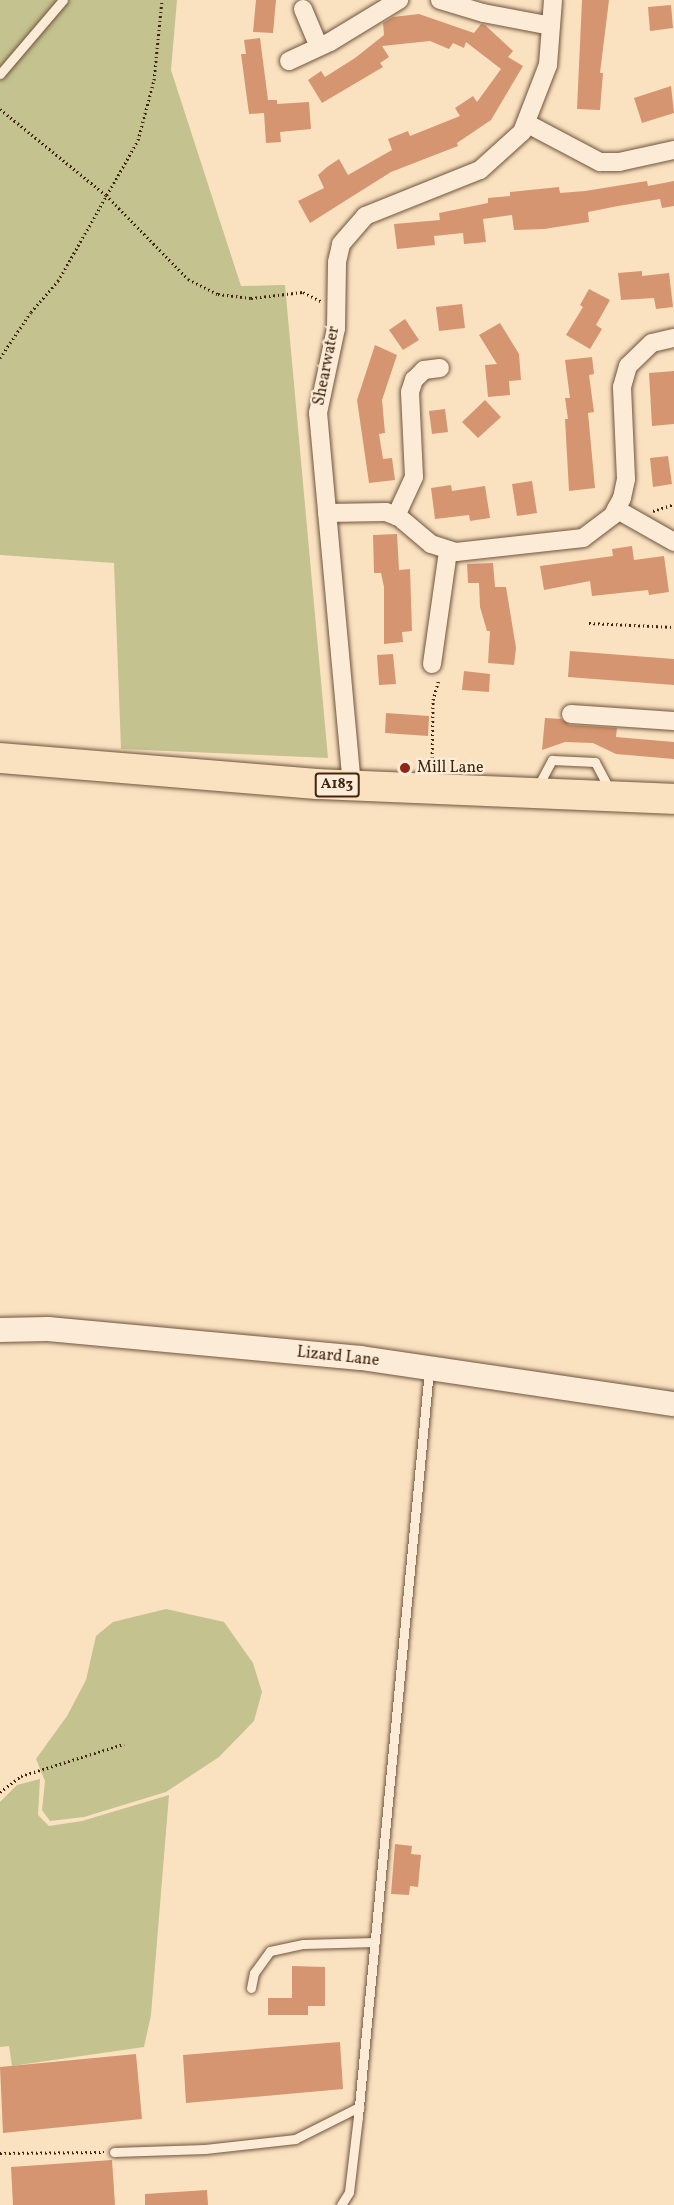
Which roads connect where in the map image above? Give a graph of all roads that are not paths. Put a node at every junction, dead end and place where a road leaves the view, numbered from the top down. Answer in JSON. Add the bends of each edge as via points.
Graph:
{"nodes":[{"id":1,"x":63,"y":0,"type":"edge"},
{"id":2,"x":399,"y":0,"type":"edge"},
{"id":3,"x":440,"y":0,"type":"edge"},
{"id":4,"x":553,"y":0,"type":"edge"},
{"id":5,"x":303,"y":9,"type":"dead end"},
{"id":6,"x":551,"y":26,"type":"junction"},
{"id":7,"x":319,"y":47,"type":"junction"},
{"id":8,"x":289,"y":61,"type":"dead end"},
{"id":9,"x":0,"y":74,"type":"edge"},
{"id":10,"x":526,"y":123,"type":"junction"},
{"id":11,"x":674,"y":150,"type":"edge"},
{"id":12,"x":674,"y":338,"type":"edge"},
{"id":13,"x":440,"y":368,"type":"dead end"},
{"id":14,"x":616,"y":510,"type":"junction"},
{"id":15,"x":327,"y":513,"type":"junction"},
{"id":16,"x":396,"y":516,"type":"junction"},
{"id":17,"x":674,"y":542,"type":"edge"},
{"id":18,"x":448,"y":551,"type":"junction"},
{"id":19,"x":432,"y":664,"type":"road end"},
{"id":20,"x":571,"y":714,"type":"dead end"},
{"id":21,"x":674,"y":721,"type":"edge"},
{"id":22,"x":0,"y":758,"type":"edge"},
{"id":23,"x":352,"y":786,"type":"junction"},
{"id":24,"x":674,"y":799,"type":"edge"},
{"id":25,"x":0,"y":1330,"type":"edge"},
{"id":26,"x":429,"y":1368,"type":"junction"},
{"id":27,"x":674,"y":1404,"type":"edge"},
{"id":28,"x":375,"y":1942,"type":"junction"},
{"id":29,"x":251,"y":1988,"type":"dead end"},
{"id":30,"x":359,"y":2107,"type":"junction"},
{"id":31,"x":114,"y":2152,"type":"road end"},
{"id":32,"x":341,"y":2205,"type":"edge"}],
"edges":[{"from":1,"to":9,"type":"lane"},
{"from":2,"to":7,"type":"street"},
{"from":3,"to":6,"type":"street","via":[[467,10]]},
{"from":4,"to":6,"type":"street","name":"Shearwater"},
{"from":5,"to":7,"type":"street"},
{"from":6,"to":10,"type":"street","name":"Shearwater","via":[[548,65]]},
{"from":7,"to":8,"type":"street"},
{"from":10,"to":11,"type":"street","via":[[600,162],[619,162]]},
{"from":10,"to":15,"type":"street","name":"Shearwater","via":[[501,155],[480,170],[365,216],[341,244],[334,343],[318,413]]},
{"from":12,"to":14,"type":"street","via":[[652,343],[624,376],[626,479]]},
{"from":13,"to":16,"type":"street","via":[[424,370],[414,380],[410,392],[414,477]]},
{"from":14,"to":17,"type":"street"},
{"from":14,"to":18,"type":"street","via":[[598,530],[583,538]]},
{"from":15,"to":16,"type":"street","via":[[375,510]]},
{"from":15,"to":23,"type":"street","name":"Shearwater"},
{"from":16,"to":18,"type":"street","via":[[431,544]]},
{"from":18,"to":19,"type":"street"},
{"from":20,"to":21,"type":"street"},
{"from":22,"to":23,"type":"main road","number":"A183"},
{"from":23,"to":24,"type":"main road","number":"A183"},
{"from":25,"to":26,"type":"street","name":"Lizard Lane","via":[[48,1329]]},
{"from":26,"to":27,"type":"street","name":"Lizard Lane"},
{"from":26,"to":28,"type":"lane"},
{"from":28,"to":29,"type":"lane","via":[[303,1944],[270,1951],[254,1972]]},
{"from":28,"to":30,"type":"lane"},
{"from":30,"to":31,"type":"lane","via":[[295,2139]]},
{"from":30,"to":32,"type":"lane","via":[[349,2192]]}]}
